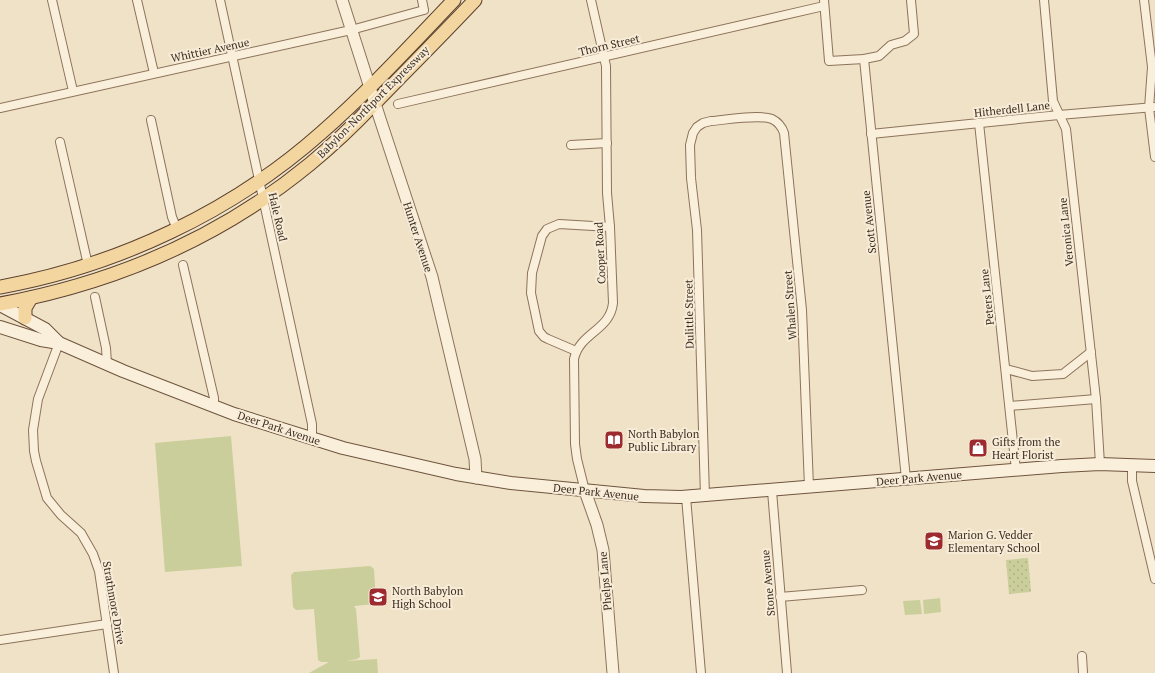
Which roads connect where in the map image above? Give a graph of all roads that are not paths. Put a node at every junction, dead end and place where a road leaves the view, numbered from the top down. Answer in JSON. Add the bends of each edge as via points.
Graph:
{"nodes":[{"id":1,"x":52,"y":0,"type":"edge"},
{"id":2,"x":137,"y":0,"type":"edge"},
{"id":3,"x":220,"y":0,"type":"edge"},
{"id":4,"x":342,"y":0,"type":"edge"},
{"id":5,"x":422,"y":0,"type":"edge"},
{"id":6,"x":454,"y":0,"type":"edge"},
{"id":7,"x":476,"y":0,"type":"edge"},
{"id":8,"x":591,"y":0,"type":"edge"},
{"id":9,"x":911,"y":0,"type":"edge"},
{"id":10,"x":1044,"y":0,"type":"edge"},
{"id":11,"x":1144,"y":0,"type":"edge"},
{"id":12,"x":824,"y":3,"type":"edge"},
{"id":13,"x":1155,"y":17,"type":"edge"},
{"id":14,"x":1146,"y":18,"type":"junction"},
{"id":15,"x":351,"y":30,"type":"junction"},
{"id":16,"x":232,"y":56,"type":"junction"},
{"id":17,"x":604,"y":57,"type":"junction"},
{"id":18,"x":864,"y":59,"type":"junction"},
{"id":19,"x":154,"y":73,"type":"junction"},
{"id":20,"x":370,"y":86,"type":"junction"},
{"id":21,"x":73,"y":91,"type":"junction"},
{"id":22,"x":375,"y":103,"type":"junction"},
{"id":23,"x":398,"y":104,"type":"dead end"},
{"id":24,"x":0,"y":108,"type":"edge"},
{"id":25,"x":1152,"y":108,"type":"edge"},
{"id":26,"x":1059,"y":115,"type":"junction"},
{"id":27,"x":151,"y":120,"type":"dead end"},
{"id":28,"x":979,"y":123,"type":"junction"},
{"id":29,"x":693,"y":133,"type":"joint"},
{"id":30,"x":872,"y":134,"type":"junction"},
{"id":31,"x":60,"y":142,"type":"dead end"},
{"id":32,"x":607,"y":143,"type":"junction"},
{"id":33,"x":571,"y":145,"type":"dead end"},
{"id":34,"x":1155,"y":157,"type":"edge"},
{"id":35,"x":258,"y":182,"type":"junction"},
{"id":36,"x":262,"y":199,"type":"junction"},
{"id":37,"x":610,"y":227,"type":"junction"},
{"id":38,"x":177,"y":228,"type":"junction"},
{"id":39,"x":88,"y":265,"type":"junction"},
{"id":40,"x":183,"y":265,"type":"dead end"},
{"id":41,"x":0,"y":287,"type":"edge"},
{"id":42,"x":95,"y":297,"type":"dead end"},
{"id":43,"x":31,"y":298,"type":"junction"},
{"id":44,"x":0,"y":305,"type":"edge"},
{"id":45,"x":24,"y":318,"type":"junction"},
{"id":46,"x":0,"y":327,"type":"edge"},
{"id":47,"x":59,"y":343,"type":"junction"},
{"id":48,"x":576,"y":351,"type":"junction"},
{"id":49,"x":1091,"y":352,"type":"junction"},
{"id":50,"x":107,"y":364,"type":"junction"},
{"id":51,"x":1006,"y":369,"type":"junction"},
{"id":52,"x":1096,"y":399,"type":"junction"},
{"id":53,"x":1010,"y":406,"type":"junction"},
{"id":54,"x":214,"y":407,"type":"junction"},
{"id":55,"x":312,"y":439,"type":"junction"},
{"id":56,"x":1100,"y":464,"type":"junction"},
{"id":57,"x":1132,"y":465,"type":"junction"},
{"id":58,"x":1155,"y":466,"type":"edge"},
{"id":59,"x":1016,"y":470,"type":"junction"},
{"id":60,"x":476,"y":478,"type":"junction"},
{"id":61,"x":906,"y":479,"type":"junction"},
{"id":62,"x":809,"y":487,"type":"junction"},
{"id":63,"x":585,"y":491,"type":"junction"},
{"id":64,"x":772,"y":491,"type":"junction"},
{"id":65,"x":705,"y":496,"type":"junction"},
{"id":66,"x":686,"y":497,"type":"junction"},
{"id":67,"x":1155,"y":579,"type":"edge"},
{"id":68,"x":862,"y":590,"type":"dead end"},
{"id":69,"x":780,"y":597,"type":"junction"},
{"id":70,"x":107,"y":624,"type":"junction"},
{"id":71,"x":0,"y":640,"type":"edge"},
{"id":72,"x":1082,"y":656,"type":"dead end"},
{"id":73,"x":114,"y":673,"type":"edge"},
{"id":74,"x":613,"y":673,"type":"edge"},
{"id":75,"x":701,"y":673,"type":"edge"},
{"id":76,"x":787,"y":673,"type":"edge"},
{"id":77,"x":1083,"y":673,"type":"edge"}],
"edges":[{"from":1,"to":21,"type":"street"},
{"from":2,"to":19,"type":"street"},
{"from":3,"to":16,"type":"street","name":"Hale Road"},
{"from":4,"to":15,"type":"street","name":"Hunter Avenue"},
{"from":5,"to":15,"type":"street","name":"Whittier Avenue","via":[[424,10]]},
{"from":6,"to":20,"type":"main road","name":"Babylon-Northport Expressway"},
{"from":7,"to":22,"type":"main road","name":"Babylon-Northport Expressway"},
{"from":8,"to":17,"type":"street","name":"Cooper Road"},
{"from":9,"to":18,"type":"street","via":[[914,34],[905,41],[891,45],[879,56]]},
{"from":10,"to":26,"type":"street","name":"Veronica Lane","via":[[1053,101]]},
{"from":11,"to":14,"type":"street"},
{"from":12,"to":17,"type":"street","name":"Thorn Street"},
{"from":12,"to":18,"type":"street","via":[[829,61]]},
{"from":13,"to":14,"type":"street"},
{"from":14,"to":25,"type":"street","via":[[1152,67]]},
{"from":15,"to":16,"type":"street","name":"Whittier Avenue"},
{"from":15,"to":20,"type":"street","name":"Hunter Avenue"},
{"from":16,"to":19,"type":"street","name":"Whittier Avenue"},
{"from":16,"to":35,"type":"street","name":"Hale Road"},
{"from":17,"to":23,"type":"street","name":"Thorn Street"},
{"from":17,"to":32,"type":"street","name":"Cooper Road"},
{"from":18,"to":30,"type":"street","name":"Scott Avenue"},
{"from":19,"to":21,"type":"street","name":"Whittier Avenue"},
{"from":20,"to":22,"type":"street","name":"Hunter Avenue"},
{"from":20,"to":35,"type":"main road","name":"Babylon-Northport Expressway","via":[[317,137]]},
{"from":21,"to":24,"type":"street","name":"Whittier Avenue"},
{"from":22,"to":36,"type":"main road","name":"Babylon-Northport Expressway","via":[[317,158]]},
{"from":22,"to":60,"type":"street","name":"Hunter Avenue","via":[[433,283],[475,459]]},
{"from":25,"to":26,"type":"street","name":"Hitherdell Lane"},
{"from":25,"to":34,"type":"street"},
{"from":26,"to":28,"type":"street","name":"Hitherdell Lane"},
{"from":26,"to":49,"type":"street","name":"Veronica Lane","via":[[1066,129]]},
{"from":27,"to":38,"type":"street","via":[[172,217]]},
{"from":28,"to":30,"type":"street","name":"Hitherdell Lane"},
{"from":28,"to":51,"type":"street","name":"Peters Lane"},
{"from":29,"to":62,"type":"street","name":"Whalen Street","via":[[700,124],[711,121],[763,118],[770,118],[783,130],[802,310]]},
{"from":29,"to":65,"type":"street","name":"Dulittle Street","via":[[690,145],[697,230]]},
{"from":30,"to":61,"type":"street","name":"Scott Avenue"},
{"from":31,"to":39,"type":"street"},
{"from":32,"to":33,"type":"street"},
{"from":32,"to":37,"type":"street","name":"Cooper Road"},
{"from":35,"to":36,"type":"street","name":"Hale Road"},
{"from":35,"to":38,"type":"main road","name":"Babylon-Northport Expressway","via":[[213,210]]},
{"from":36,"to":43,"type":"main road","name":"Babylon-Northport Expressway","via":[[201,236],[155,259],[107,277]]},
{"from":36,"to":55,"type":"street","name":"Hale Road","via":[[312,424]]},
{"from":37,"to":48,"type":"street","name":"Cooper Road","via":[[613,303],[611,312],[605,323],[581,342]]},
{"from":37,"to":48,"type":"street","via":[[559,224],[547,229],[539,242],[531,287],[539,331],[553,342]]},
{"from":38,"to":39,"type":"main road","name":"Babylon-Northport Expressway"},
{"from":39,"to":41,"type":"main road","name":"Babylon-Northport Expressway"},
{"from":40,"to":54,"type":"street"},
{"from":42,"to":50,"type":"street"},
{"from":43,"to":44,"type":"main road","name":"Babylon-Northport Expressway"},
{"from":43,"to":45,"type":"main road","via":[[25,308]]},
{"from":44,"to":45,"type":"main road","name":"Deer Park Avenue"},
{"from":45,"to":47,"type":"main road","name":"Deer Park Avenue","via":[[46,329]]},
{"from":46,"to":47,"type":"main road","name":"Deer Park Avenue"},
{"from":47,"to":50,"type":"main road","name":"Deer Park Avenue"},
{"from":47,"to":70,"type":"street","name":"Strathmore Drive","via":[[38,399],[33,430],[34,451],[47,498],[81,533],[94,554]]},
{"from":48,"to":63,"type":"street","via":[[573,369],[575,437],[577,459]]},
{"from":49,"to":51,"type":"street","via":[[1063,374],[1032,376]]},
{"from":49,"to":52,"type":"street","name":"Veronica Lane"},
{"from":50,"to":54,"type":"main road","name":"Deer Park Avenue"},
{"from":51,"to":53,"type":"street","name":"Peters Lane"},
{"from":52,"to":53,"type":"street"},
{"from":52,"to":56,"type":"street","name":"Veronica Lane"},
{"from":53,"to":59,"type":"street","name":"Peters Lane"},
{"from":54,"to":55,"type":"main road","name":"Deer Park Avenue"},
{"from":55,"to":60,"type":"main road","name":"Deer Park Avenue","via":[[356,452]]},
{"from":56,"to":57,"type":"main road","name":"Deer Park Avenue"},
{"from":56,"to":59,"type":"main road","name":"Deer Park Avenue"},
{"from":57,"to":58,"type":"main road","name":"Deer Park Avenue"},
{"from":57,"to":67,"type":"street","via":[[1132,480]]},
{"from":59,"to":61,"type":"main road","name":"Deer Park Avenue"},
{"from":60,"to":63,"type":"main road","name":"Deer Park Avenue"},
{"from":61,"to":62,"type":"main road","name":"Deer Park Avenue"},
{"from":62,"to":64,"type":"main road","name":"Deer Park Avenue"},
{"from":63,"to":66,"type":"main road","name":"Deer Park Avenue"},
{"from":63,"to":74,"type":"street","name":"Phelps Lane","via":[[603,550]]},
{"from":64,"to":65,"type":"main road","name":"Deer Park Avenue"},
{"from":64,"to":69,"type":"street","name":"Stone Avenue"},
{"from":65,"to":66,"type":"main road","name":"Deer Park Avenue"},
{"from":66,"to":75,"type":"street"},
{"from":68,"to":69,"type":"street"},
{"from":69,"to":76,"type":"street","name":"Stone Avenue"},
{"from":70,"to":71,"type":"street"},
{"from":70,"to":73,"type":"street","name":"Strathmore Drive"},
{"from":72,"to":77,"type":"street"}]}
